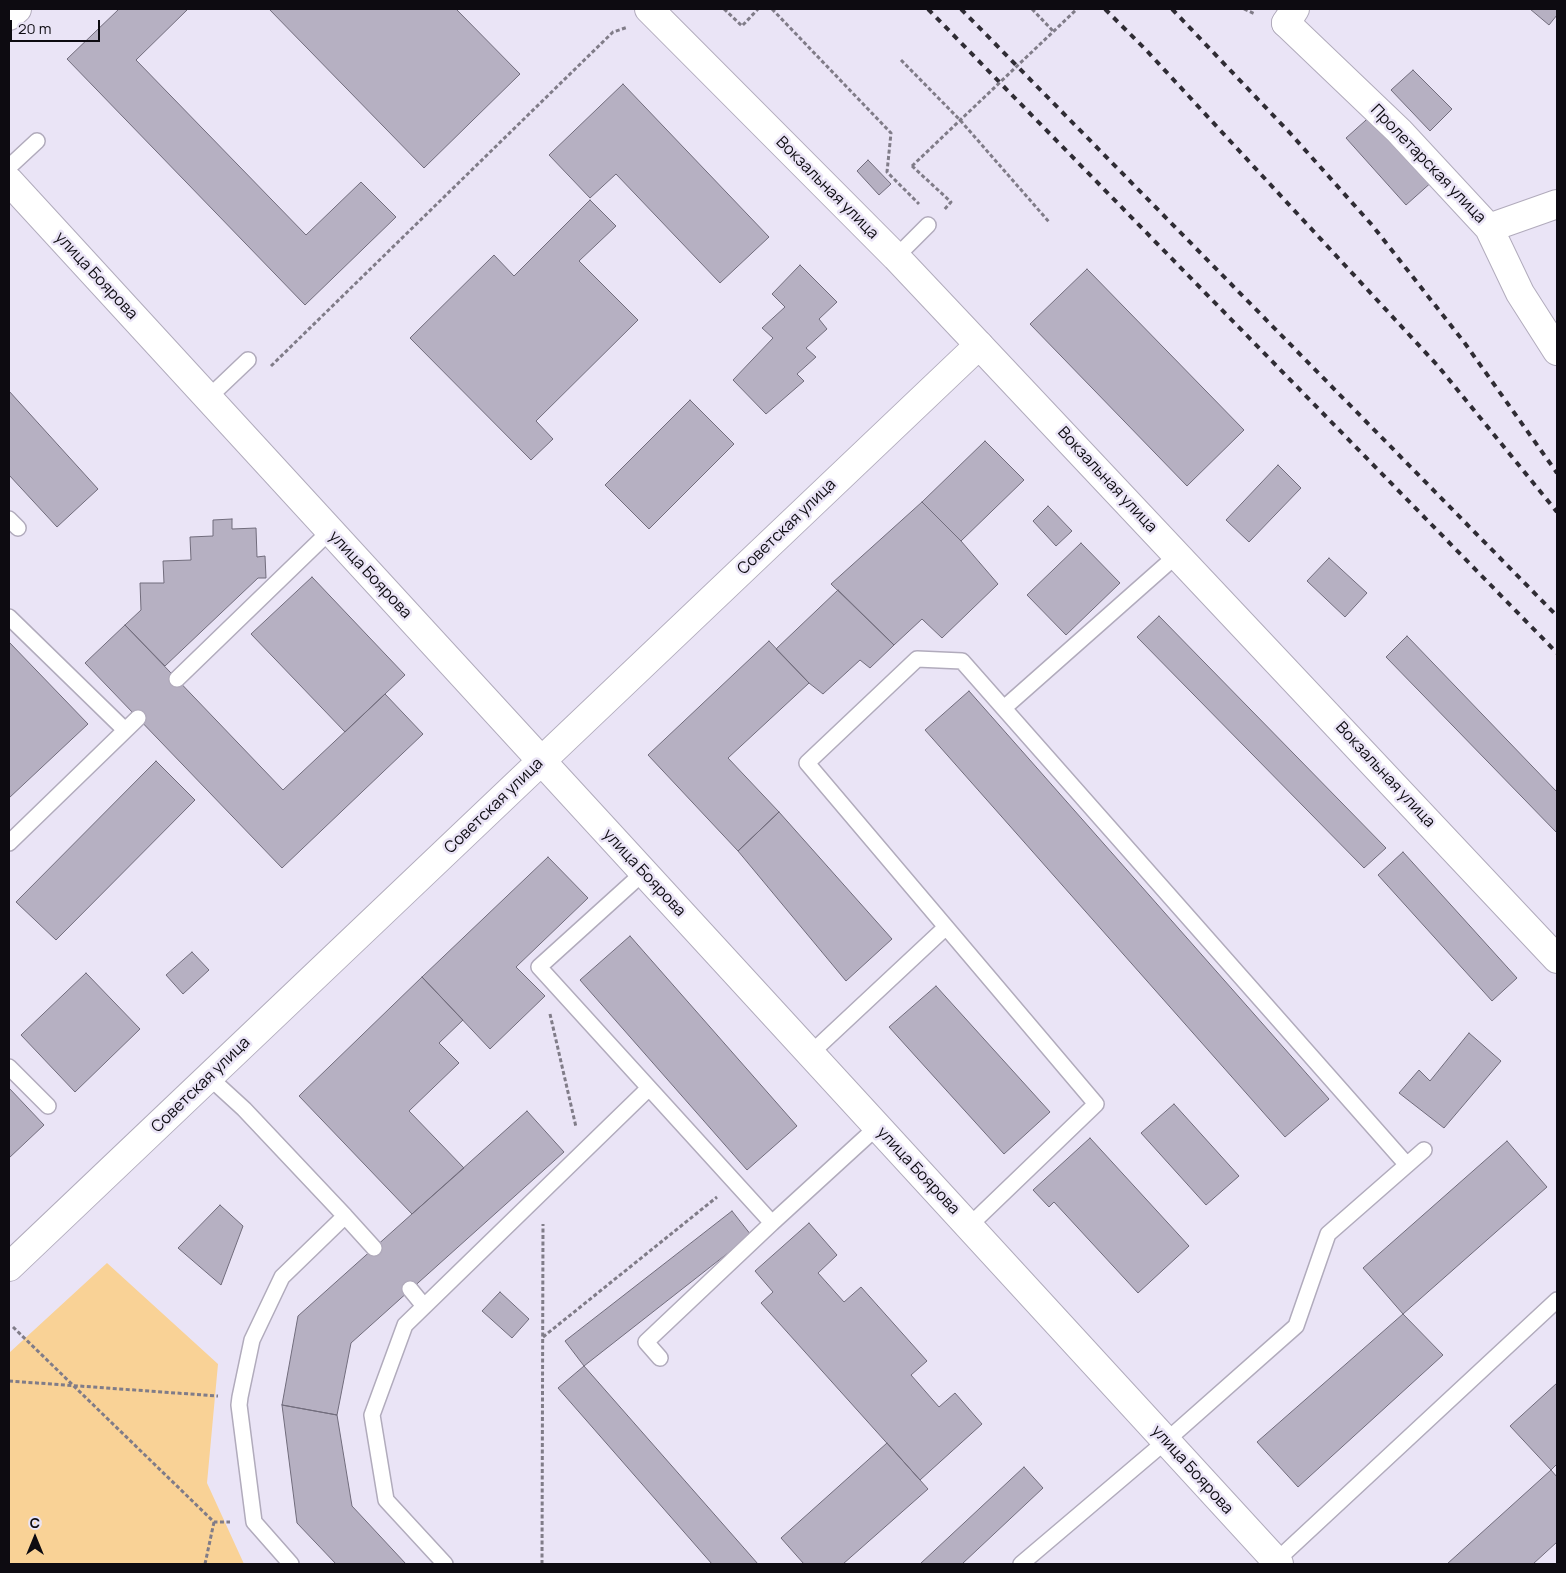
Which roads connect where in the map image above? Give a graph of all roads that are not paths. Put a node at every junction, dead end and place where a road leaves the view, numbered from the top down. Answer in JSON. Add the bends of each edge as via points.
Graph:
{"nodes":[{"id":1,"x":16,"y":9,"type":"edge"},
{"id":2,"x":654,"y":13,"type":"edge"},
{"id":3,"x":9,"y":16,"type":"edge"},
{"id":4,"x":1291,"y":16,"type":"edge"},
{"id":5,"x":37,"y":141,"type":"dead end"},
{"id":6,"x":9,"y":167,"type":"edge"},
{"id":7,"x":9,"y":182,"type":"edge"},
{"id":8,"x":1557,"y":204,"type":"edge"},
{"id":9,"x":928,"y":225,"type":"dead end"},
{"id":10,"x":1489,"y":228,"type":"junction"},
{"id":11,"x":896,"y":257,"type":"junction"},
{"id":12,"x":979,"y":345,"type":"junction"},
{"id":13,"x":1557,"y":351,"type":"edge"},
{"id":14,"x":248,"y":360,"type":"dead end"},
{"id":15,"x":208,"y":398,"type":"junction"},
{"id":16,"x":330,"y":531,"type":"junction"},
{"id":17,"x":1177,"y":555,"type":"junction"},
{"id":18,"x":9,"y":617,"type":"edge"},
{"id":19,"x":177,"y":679,"type":"dead end"},
{"id":20,"x":1004,"y":708,"type":"junction"},
{"id":21,"x":138,"y":718,"type":"dead end"},
{"id":22,"x":125,"y":730,"type":"junction"},
{"id":23,"x":541,"y":762,"type":"junction"},
{"id":24,"x":9,"y":843,"type":"edge"},
{"id":25,"x":643,"y":872,"type":"junction"},
{"id":26,"x":946,"y":926,"type":"junction"},
{"id":27,"x":1557,"y":958,"type":"edge"},
{"id":28,"x":810,"y":1054,"type":"junction"},
{"id":29,"x":9,"y":1067,"type":"edge"},
{"id":30,"x":209,"y":1077,"type":"junction"},
{"id":31,"x":649,"y":1088,"type":"junction"},
{"id":32,"x":48,"y":1106,"type":"dead end"},
{"id":33,"x":877,"y":1127,"type":"junction"},
{"id":34,"x":1424,"y":1150,"type":"dead end"},
{"id":35,"x":1407,"y":1165,"type":"junction"},
{"id":36,"x":345,"y":1216,"type":"junction"},
{"id":37,"x":772,"y":1223,"type":"junction"},
{"id":38,"x":969,"y":1226,"type":"junction"},
{"id":39,"x":374,"y":1248,"type":"dead end"},
{"id":40,"x":9,"y":1267,"type":"edge"},
{"id":41,"x":410,"y":1289,"type":"dead end"},
{"id":42,"x":1557,"y":1300,"type":"edge"},
{"id":43,"x":424,"y":1306,"type":"junction"},
{"id":44,"x":660,"y":1358,"type":"dead end"},
{"id":45,"x":1166,"y":1441,"type":"junction"},
{"id":46,"x":1278,"y":1563,"type":"edge"},
{"id":47,"x":291,"y":1564,"type":"edge"},
{"id":48,"x":445,"y":1564,"type":"edge"},
{"id":49,"x":1021,"y":1564,"type":"edge"}],
"edges":[{"from":1,"to":3,"type":"street"},
{"from":2,"to":11,"type":"street","name":"Вокзальная улица"},
{"from":4,"to":10,"type":"street","name":"Пролетарская улица"},
{"from":5,"to":6,"type":"lane"},
{"from":7,"to":15,"type":"street","name":"улица Боярова"},
{"from":8,"to":10,"type":"street"},
{"from":9,"to":11,"type":"lane"},
{"from":10,"to":13,"type":"street","name":"Пролетарская улица","via":[[1520,293]]},
{"from":11,"to":12,"type":"street","name":"Вокзальная улица"},
{"from":12,"to":17,"type":"street","name":"Вокзальная улица"},
{"from":12,"to":23,"type":"street","name":"Советская улица"},
{"from":14,"to":15,"type":"lane"},
{"from":15,"to":16,"type":"street","name":"улица Боярова"},
{"from":16,"to":19,"type":"lane"},
{"from":16,"to":23,"type":"street","name":"улица Боярова"},
{"from":17,"to":20,"type":"lane"},
{"from":17,"to":27,"type":"street","name":"Вокзальная улица"},
{"from":18,"to":22,"type":"lane"},
{"from":20,"to":26,"type":"lane","via":[[962,661],[917,659],[807,762]]},
{"from":20,"to":35,"type":"lane"},
{"from":21,"to":22,"type":"lane"},
{"from":22,"to":24,"type":"lane"},
{"from":23,"to":25,"type":"street","name":"улица Боярова"},
{"from":23,"to":30,"type":"street","name":"Советская улица"},
{"from":25,"to":28,"type":"street","name":"улица Боярова"},
{"from":25,"to":31,"type":"lane","via":[[539,967]]},
{"from":26,"to":28,"type":"lane"},
{"from":26,"to":38,"type":"lane","via":[[1096,1104]]},
{"from":28,"to":33,"type":"street","name":"улица Боярова"},
{"from":29,"to":32,"type":"lane"},
{"from":30,"to":36,"type":"lane","via":[[244,1109]]},
{"from":30,"to":40,"type":"street","name":"Советская улица"},
{"from":31,"to":37,"type":"lane"},
{"from":31,"to":43,"type":"lane"},
{"from":33,"to":37,"type":"lane"},
{"from":33,"to":38,"type":"street","name":"улица Боярова"},
{"from":34,"to":35,"type":"lane"},
{"from":35,"to":45,"type":"lane","via":[[1328,1234],[1296,1326]]},
{"from":36,"to":39,"type":"lane"},
{"from":36,"to":47,"type":"lane","via":[[282,1277],[252,1340],[240,1397],[254,1522]]},
{"from":37,"to":44,"type":"lane","via":[[646,1342]]},
{"from":38,"to":45,"type":"street","name":"улица Боярова"},
{"from":41,"to":43,"type":"lane"},
{"from":42,"to":46,"type":"lane"},
{"from":43,"to":48,"type":"lane","via":[[405,1325],[372,1415],[386,1500]]},
{"from":45,"to":46,"type":"street","name":"улица Боярова"},
{"from":45,"to":49,"type":"lane"}]}
